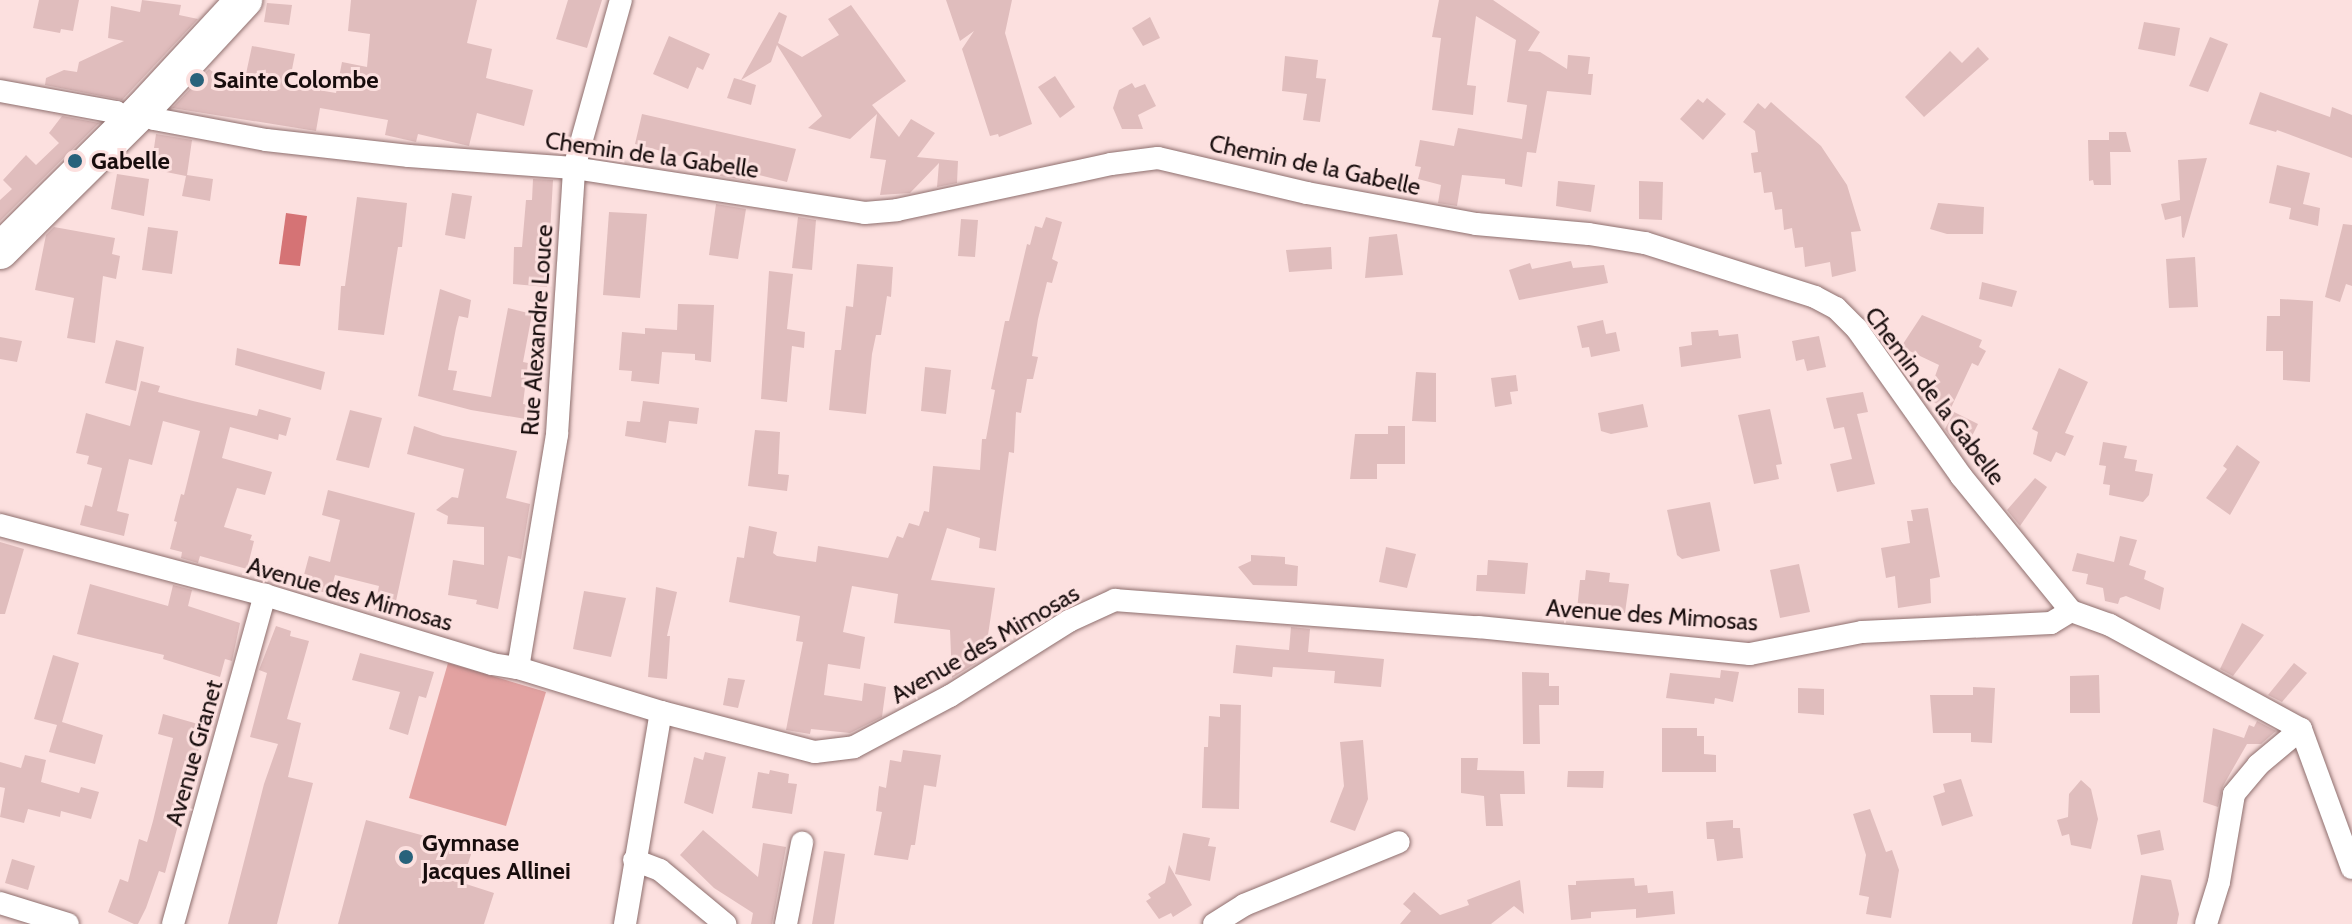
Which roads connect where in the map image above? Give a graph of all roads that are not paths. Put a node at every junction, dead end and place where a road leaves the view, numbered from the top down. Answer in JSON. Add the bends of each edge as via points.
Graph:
{"nodes":[{"id":1,"x":244,"y":0,"type":"edge"},
{"id":2,"x":621,"y":0,"type":"edge"},
{"id":3,"x":0,"y":91,"type":"edge"},
{"id":4,"x":136,"y":116,"type":"junction"},
{"id":5,"x":574,"y":168,"type":"junction"},
{"id":6,"x":0,"y":251,"type":"edge"},
{"id":7,"x":0,"y":525,"type":"edge"},
{"id":8,"x":265,"y":595,"type":"junction"},
{"id":9,"x":2071,"y":611,"type":"junction"},
{"id":10,"x":518,"y":668,"type":"junction"},
{"id":11,"x":661,"y":712,"type":"junction"},
{"id":12,"x":2301,"y":729,"type":"junction"},
{"id":13,"x":1399,"y":842,"type":"dead end"},
{"id":14,"x":802,"y":843,"type":"dead end"},
{"id":15,"x":634,"y":860,"type":"junction"},
{"id":16,"x":2352,"y":868,"type":"edge"},
{"id":17,"x":0,"y":903,"type":"edge"},
{"id":18,"x":68,"y":924,"type":"edge"},
{"id":19,"x":173,"y":924,"type":"edge"},
{"id":20,"x":625,"y":924,"type":"edge"},
{"id":21,"x":725,"y":924,"type":"edge"},
{"id":22,"x":786,"y":924,"type":"edge"},
{"id":23,"x":1214,"y":924,"type":"edge"},
{"id":24,"x":2206,"y":924,"type":"edge"}],
"edges":[{"from":1,"to":4,"type":"main road"},
{"from":2,"to":5,"type":"street","name":"Rue Alexandre Louce"},
{"from":3,"to":4,"type":"street","name":"Chemin de la Gabelle"},
{"from":4,"to":5,"type":"street","name":"Chemin de la Gabelle","via":[[266,140]]},
{"from":4,"to":6,"type":"main road"},
{"from":5,"to":9,"type":"street","name":"Chemin de la Gabelle","via":[[865,213],[1158,158],[1476,224],[1645,243],[1836,308],[1857,329],[1961,476]]},
{"from":5,"to":10,"type":"street","name":"Rue Alexandre Louce","via":[[557,434]]},
{"from":7,"to":8,"type":"street","name":"Avenue des Mimosas"},
{"from":8,"to":10,"type":"street","name":"Avenue des Mimosas"},
{"from":8,"to":19,"type":"street","name":"Avenue Granet"},
{"from":9,"to":11,"type":"street","name":"Avenue des Mimosas","via":[[2051,623],[1862,632],[1750,654],[1115,600],[1069,621],[950,696],[854,747],[815,752]]},
{"from":9,"to":12,"type":"street","via":[[2110,625]]},
{"from":10,"to":11,"type":"street","name":"Avenue des Mimosas"},
{"from":11,"to":15,"type":"street"},
{"from":12,"to":16,"type":"street"},
{"from":12,"to":24,"type":"street","via":[[2258,765],[2234,794]]},
{"from":13,"to":23,"type":"street","via":[[1244,905]]},
{"from":14,"to":22,"type":"street"},
{"from":15,"to":20,"type":"street"},
{"from":15,"to":21,"type":"street","via":[[660,870]]},
{"from":17,"to":18,"type":"street"}]}
